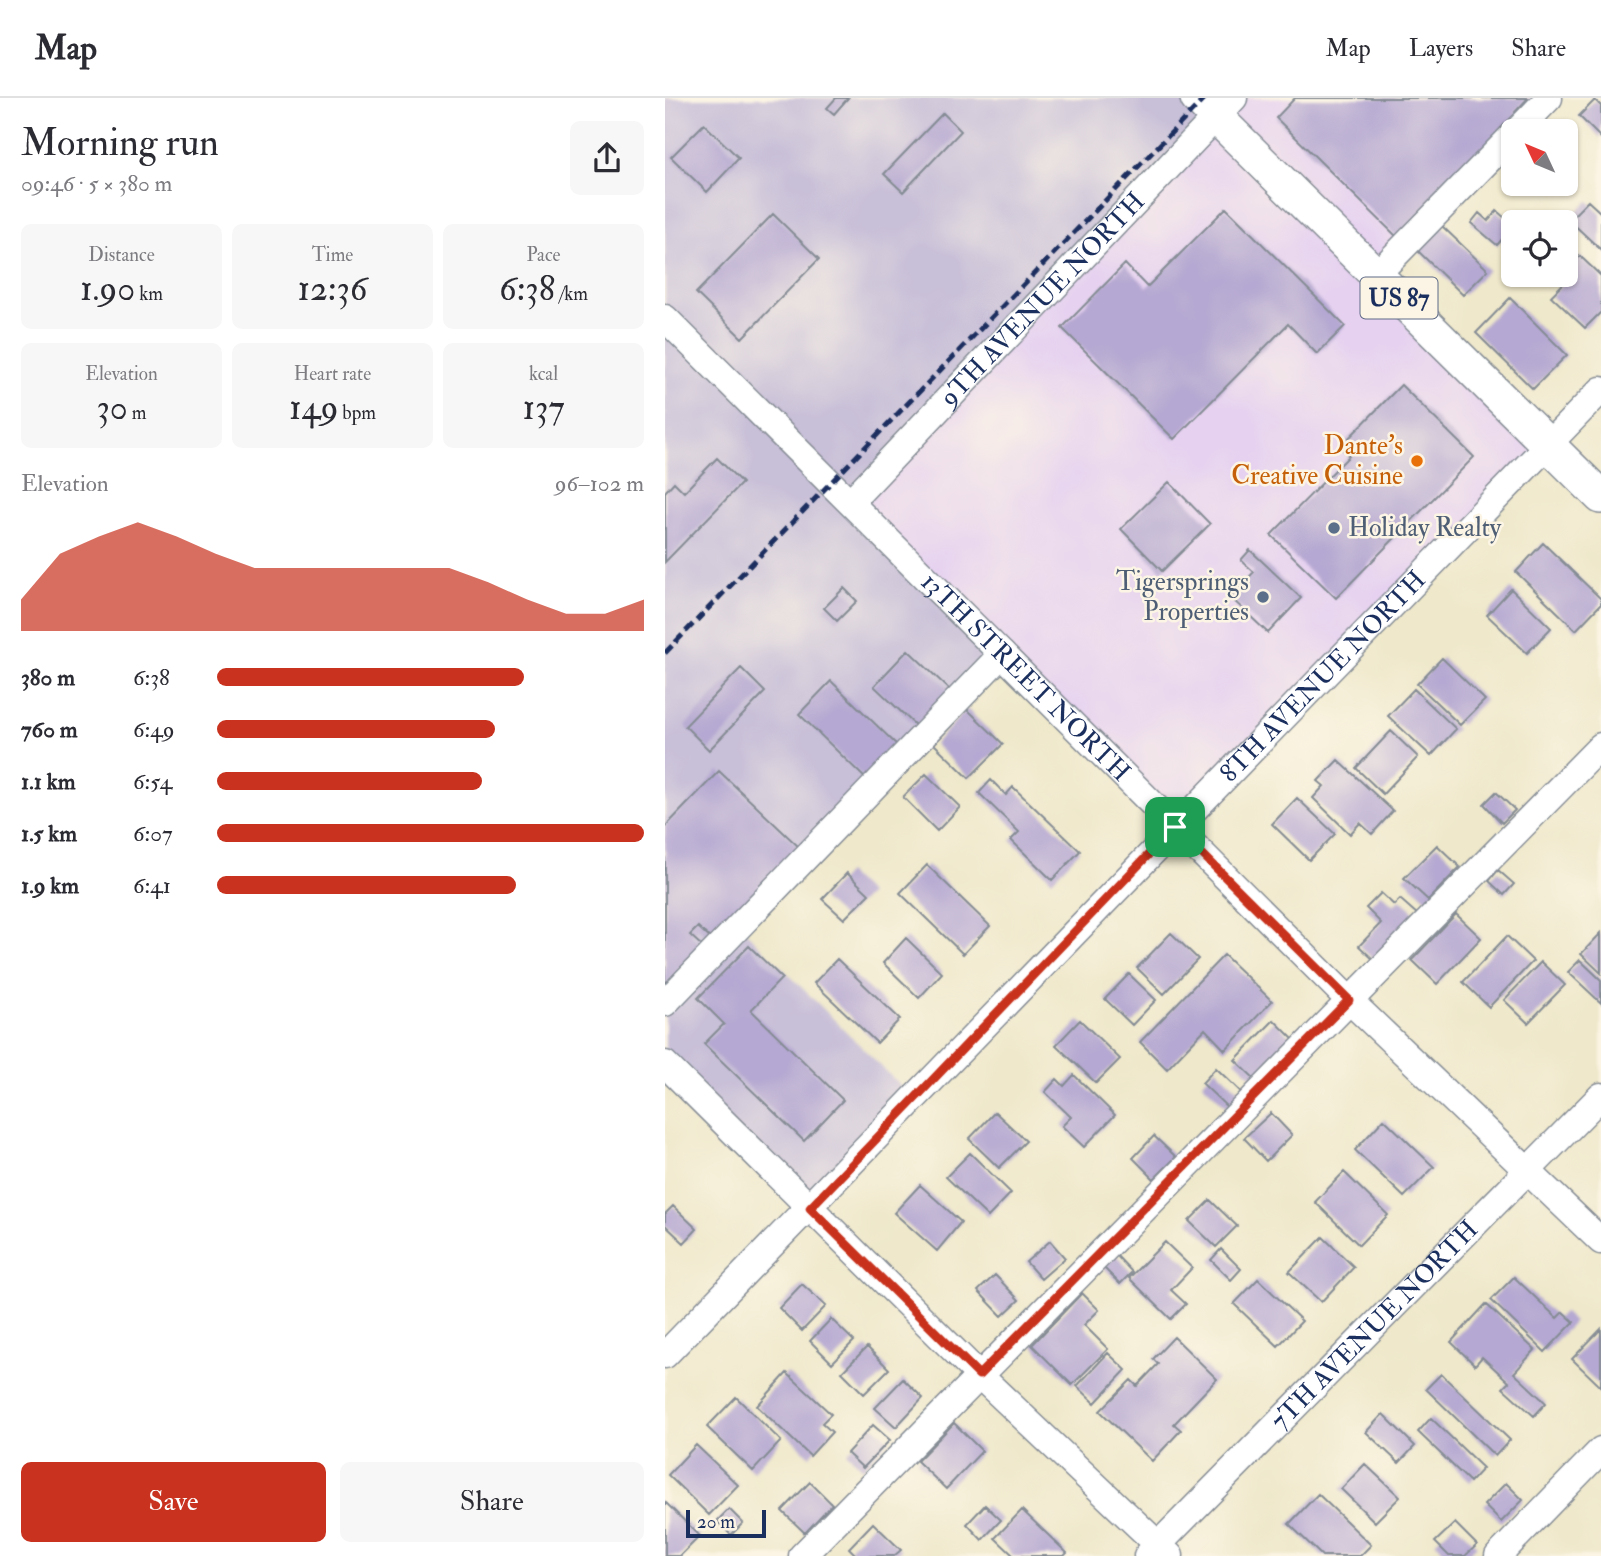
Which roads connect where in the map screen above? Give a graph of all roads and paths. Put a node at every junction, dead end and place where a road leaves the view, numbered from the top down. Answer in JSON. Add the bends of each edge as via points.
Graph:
{"nodes":[{"id":1,"x":1549,"y":98,"type":"edge"},
{"id":2,"x":1216,"y":104,"type":"edge"},
{"id":3,"x":1529,"y":119,"type":"edge"},
{"id":4,"x":1501,"y":147,"type":"edge"},
{"id":5,"x":1376,"y":275,"type":"junction"},
{"id":6,"x":665,"y":318,"type":"edge"},
{"id":7,"x":1601,"y":390,"type":"edge"},
{"id":8,"x":1548,"y":444,"type":"junction"},
{"id":9,"x":1601,"y":497,"type":"edge"},
{"id":10,"x":851,"y":501,"type":"junction"},
{"id":11,"x":1002,"y":654,"type":"junction"},
{"id":12,"x":1601,"y":746,"type":"edge"},
{"id":13,"x":1175,"y":827,"type":"junction"},
{"id":14,"x":1349,"y":1000,"type":"junction"},
{"id":15,"x":665,"y":1003,"type":"edge"},
{"id":16,"x":665,"y":1064,"type":"edge"},
{"id":17,"x":1601,"y":1096,"type":"edge"},
{"id":18,"x":1527,"y":1171,"type":"junction"},
{"id":19,"x":810,"y":1208,"type":"junction"},
{"id":20,"x":1601,"y":1241,"type":"edge"},
{"id":21,"x":665,"y":1354,"type":"edge"},
{"id":22,"x":979,"y":1375,"type":"junction"},
{"id":23,"x":1601,"y":1450,"type":"edge"},
{"id":24,"x":1159,"y":1552,"type":"edge"},
{"id":25,"x":801,"y":1556,"type":"edge"},
{"id":26,"x":1498,"y":1556,"type":"edge"}],
"edges":[{"from":1,"to":3,"type":"street"},
{"from":2,"to":5,"type":"main road","number":"US 87"},
{"from":2,"to":10,"type":"street","name":"9TH AVENUE NORTH"},
{"from":4,"to":5,"type":"street"},
{"from":5,"to":8,"type":"main road","number":"US 87"},
{"from":6,"to":10,"type":"street","name":"13TH STREET NORTH"},
{"from":7,"to":8,"type":"street","name":"8TH AVENUE NORTH"},
{"from":8,"to":9,"type":"main road","number":"US 87"},
{"from":8,"to":13,"type":"street","name":"8TH AVENUE NORTH"},
{"from":10,"to":11,"type":"street","name":"13TH STREET NORTH"},
{"from":11,"to":13,"type":"street","name":"13TH STREET NORTH"},
{"from":11,"to":15,"type":"street"},
{"from":12,"to":14,"type":"street"},
{"from":13,"to":14,"type":"street","name":"13TH STREET NORTH"},
{"from":13,"to":19,"type":"street","name":"8TH AVENUE NORTH"},
{"from":14,"to":18,"type":"street","name":"13TH STREET NORTH"},
{"from":14,"to":22,"type":"street"},
{"from":16,"to":19,"type":"street"},
{"from":17,"to":18,"type":"street","name":"7TH AVENUE NORTH"},
{"from":18,"to":20,"type":"street","name":"13TH STREET NORTH"},
{"from":18,"to":24,"type":"street","name":"7TH AVENUE NORTH"},
{"from":19,"to":21,"type":"street","name":"8TH AVENUE NORTH"},
{"from":19,"to":22,"type":"street"},
{"from":22,"to":24,"type":"street"},
{"from":22,"to":25,"type":"street"},
{"from":23,"to":26,"type":"street"}]}
